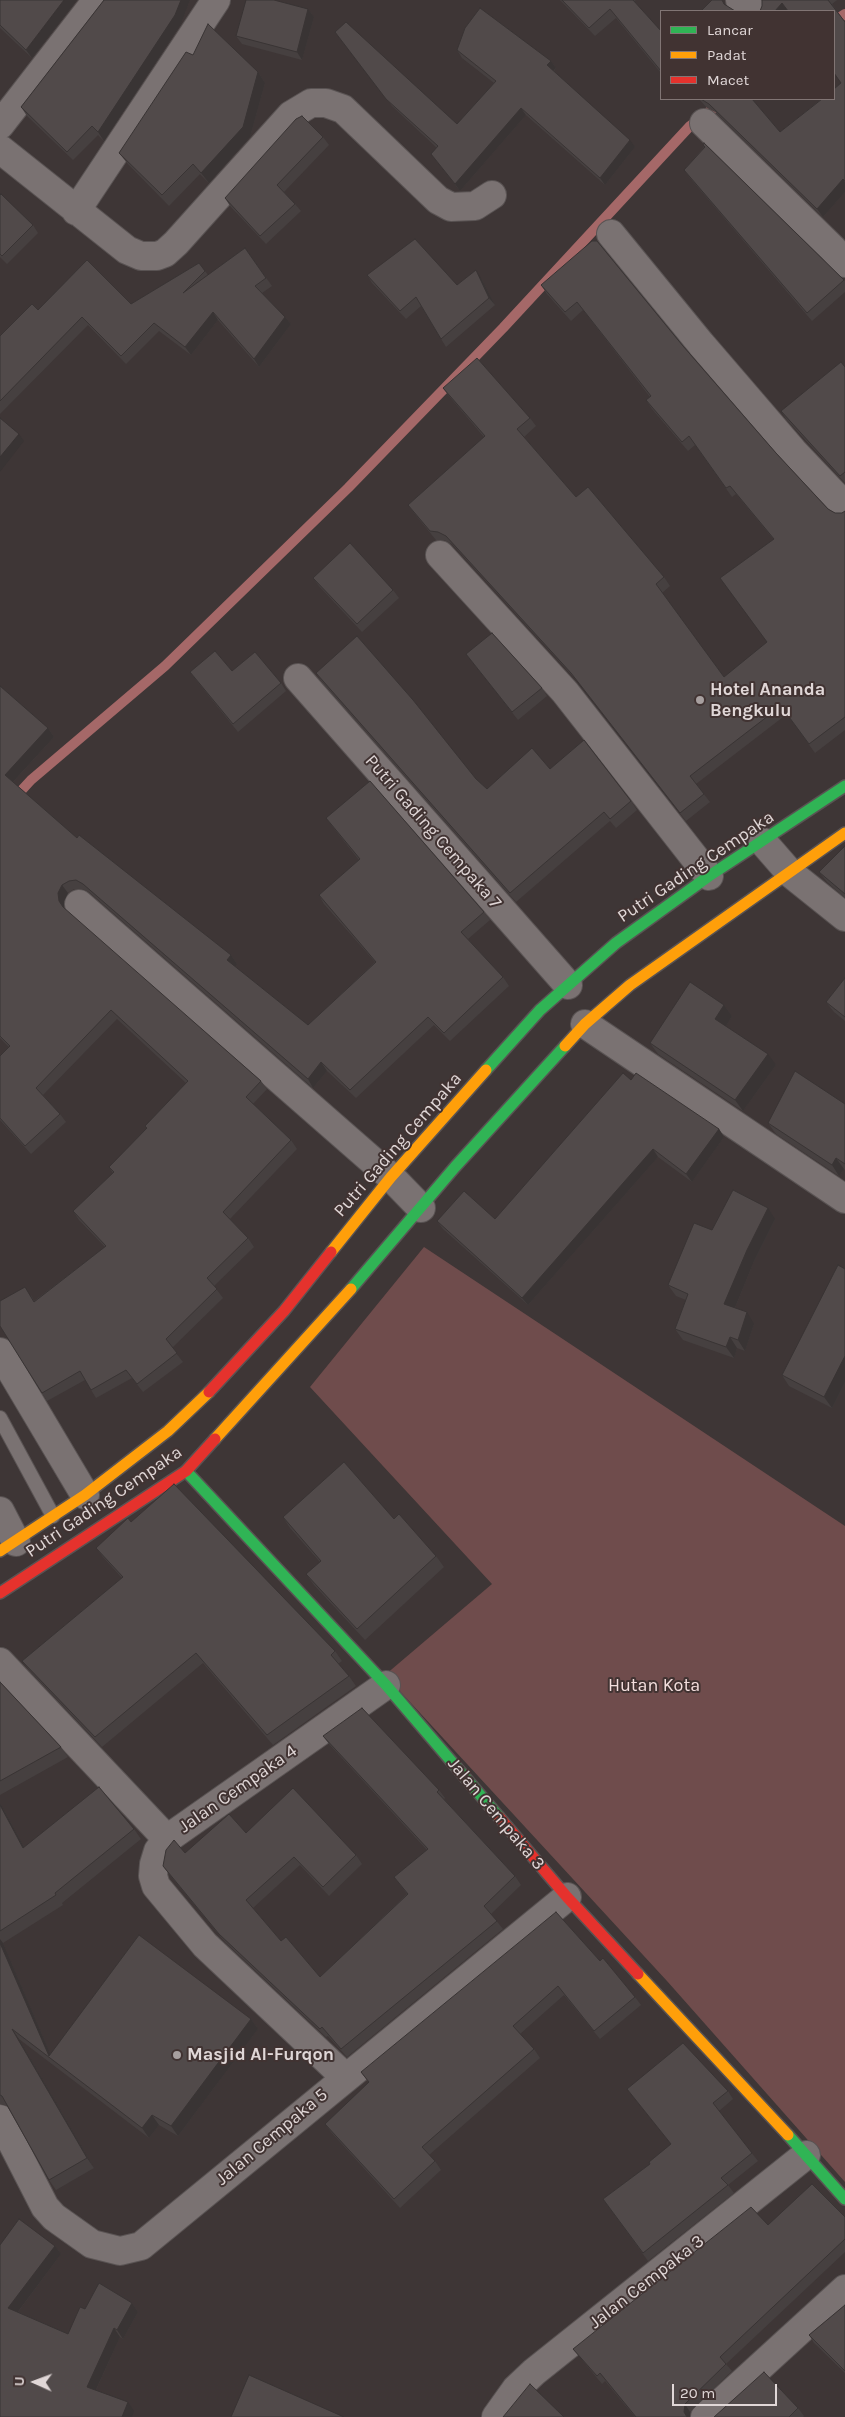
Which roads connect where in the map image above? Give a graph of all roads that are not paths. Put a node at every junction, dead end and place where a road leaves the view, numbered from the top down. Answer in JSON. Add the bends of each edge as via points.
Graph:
{"nodes":[{"id":1,"x":97,"y":0,"type":"edge"},
{"id":2,"x":216,"y":0,"type":"edge"},
{"id":3,"x":740,"y":0,"type":"edge"},
{"id":4,"x":752,"y":10,"type":"edge"},
{"id":5,"x":704,"y":123,"type":"dead end"},
{"id":6,"x":0,"y":125,"type":"edge"},
{"id":7,"x":0,"y":149,"type":"edge"},
{"id":8,"x":492,"y":195,"type":"dead end"},
{"id":9,"x":76,"y":210,"type":"junction"},
{"id":10,"x":611,"y":234,"type":"dead end"},
{"id":11,"x":845,"y":263,"type":"edge"},
{"id":12,"x":845,"y":506,"type":"edge"},
{"id":13,"x":440,"y":555,"type":"dead end"},
{"id":14,"x":298,"y":678,"type":"dead end"},
{"id":15,"x":845,"y":786,"type":"edge"},
{"id":16,"x":845,"y":833,"type":"edge"},
{"id":17,"x":763,"y":842,"type":"junction"},
{"id":18,"x":790,"y":873,"type":"junction"},
{"id":19,"x":709,"y":876,"type":"junction"},
{"id":20,"x":80,"y":904,"type":"dead end"},
{"id":21,"x":845,"y":917,"type":"edge"},
{"id":22,"x":568,"y":985,"type":"junction"},
{"id":23,"x":585,"y":1024,"type":"junction"},
{"id":24,"x":391,"y":1177,"type":"junction"},
{"id":25,"x":845,"y":1199,"type":"edge"},
{"id":26,"x":422,"y":1208,"type":"junction"},
{"id":27,"x":0,"y":1352,"type":"edge"},
{"id":28,"x":0,"y":1418,"type":"edge"},
{"id":29,"x":186,"y":1471,"type":"junction"},
{"id":30,"x":86,"y":1495,"type":"junction"},
{"id":31,"x":0,"y":1511,"type":"edge"},
{"id":32,"x":54,"y":1516,"type":"junction"},
{"id":33,"x":8,"y":1546,"type":"edge"},
{"id":34,"x":0,"y":1593,"type":"edge"},
{"id":35,"x":0,"y":1662,"type":"edge"},
{"id":36,"x":386,"y":1685,"type":"junction"},
{"id":37,"x":167,"y":1839,"type":"junction"},
{"id":38,"x":566,"y":1897,"type":"junction"},
{"id":39,"x":345,"y":2077,"type":"junction"},
{"id":40,"x":0,"y":2118,"type":"edge"},
{"id":41,"x":806,"y":2155,"type":"junction"},
{"id":42,"x":845,"y":2199,"type":"edge"},
{"id":43,"x":845,"y":2289,"type":"edge"},
{"id":44,"x":496,"y":2417,"type":"edge"},
{"id":45,"x":705,"y":2417,"type":"edge"}],
"edges":[{"from":1,"to":6,"type":"street"},
{"from":2,"to":9,"type":"street"},
{"from":3,"to":4,"type":"street"},
{"from":5,"to":11,"type":"street"},
{"from":7,"to":9,"type":"street"},
{"from":8,"to":9,"type":"street","via":[[475,206],[451,207],[438,200],[343,109],[326,103],[311,103],[291,115],[165,253],[142,256],[127,250]]},
{"from":10,"to":12,"type":"street","via":[[793,451]]},
{"from":13,"to":19,"type":"street","via":[[565,692]]},
{"from":14,"to":22,"type":"street","name":"Putri Gading Cempaka 7"},
{"from":15,"to":17,"type":"street","name":"Putri Gading Cempaka"},
{"from":16,"to":18,"type":"street","name":"Putri Gading Cempaka"},
{"from":17,"to":18,"type":"street"},
{"from":17,"to":19,"type":"street","name":"Putri Gading Cempaka"},
{"from":18,"to":21,"type":"street"},
{"from":18,"to":23,"type":"street","name":"Putri Gading Cempaka","via":[[630,985]]},
{"from":19,"to":22,"type":"street","name":"Putri Gading Cempaka","via":[[616,943]]},
{"from":20,"to":24,"type":"street"},
{"from":22,"to":24,"type":"street","name":"Putri Gading Cempaka","via":[[540,1010]]},
{"from":23,"to":25,"type":"street"},
{"from":23,"to":26,"type":"street","name":"Putri Gading Cempaka"},
{"from":24,"to":26,"type":"street"},
{"from":24,"to":30,"type":"street","name":"Putri Gading Cempaka","via":[[284,1311],[228,1374],[168,1430]]},
{"from":26,"to":29,"type":"street","name":"Putri Gading Cempaka","via":[[320,1326]]},
{"from":27,"to":30,"type":"street"},
{"from":28,"to":32,"type":"lane"},
{"from":29,"to":34,"type":"street","name":"Putri Gading Cempaka"},
{"from":29,"to":36,"type":"street","name":"Jalan Cempaka 3"},
{"from":30,"to":32,"type":"street","name":"Putri Gading Cempaka"},
{"from":31,"to":33,"type":"street"},
{"from":32,"to":33,"type":"street","name":"Putri Gading Cempaka"},
{"from":35,"to":37,"type":"street","name":"Jalan Cempaka 4"},
{"from":36,"to":37,"type":"street","name":"Jalan Cempaka 4"},
{"from":36,"to":38,"type":"street","name":"Jalan Cempaka 3"},
{"from":37,"to":39,"type":"street","via":[[154,1864],[156,1886],[205,1945]]},
{"from":38,"to":39,"type":"street","name":"Jalan Cempaka 5"},
{"from":38,"to":41,"type":"street","name":"Jalan Cempaka 3"},
{"from":39,"to":40,"type":"street","name":"Jalan Cempaka 5","via":[[142,2246],[120,2251],[92,2244],[54,2217],[45,2207]]},
{"from":41,"to":42,"type":"street","name":"Jalan Cempaka 3"},
{"from":41,"to":44,"type":"street","name":"Jalan Cempaka 3","via":[[534,2372],[516,2389]]},
{"from":43,"to":45,"type":"street"}]}
